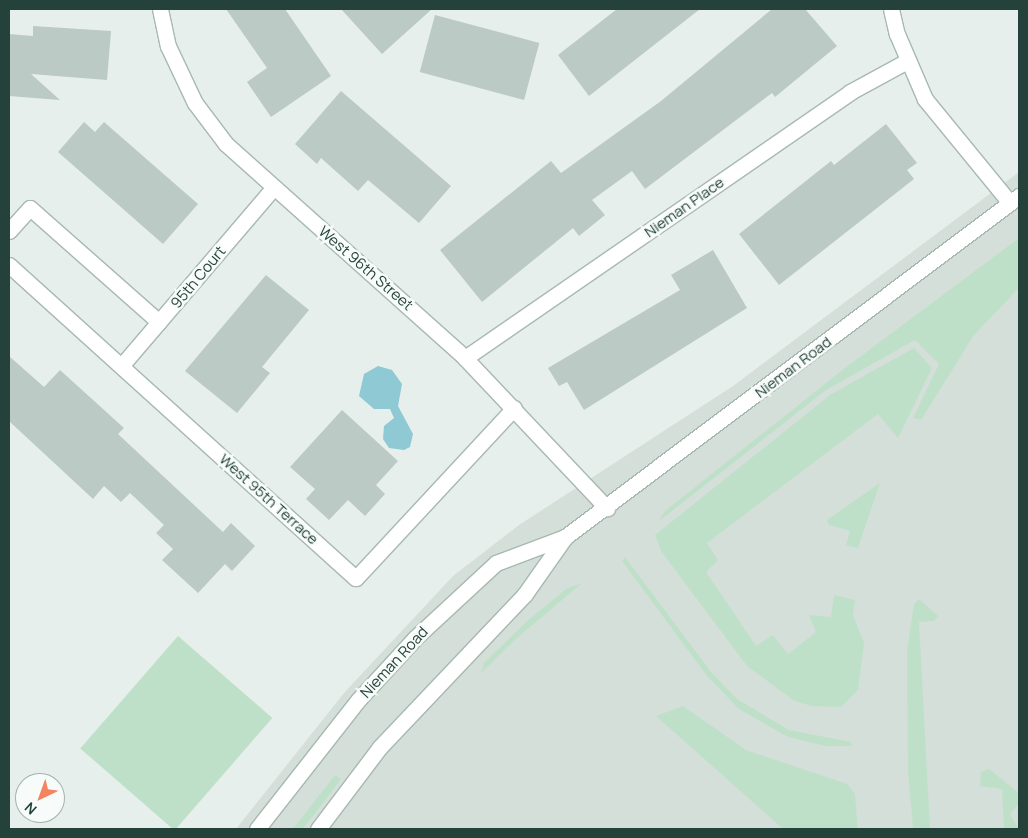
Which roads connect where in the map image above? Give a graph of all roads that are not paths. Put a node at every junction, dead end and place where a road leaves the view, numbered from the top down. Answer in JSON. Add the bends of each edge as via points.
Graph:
{"nodes":[{"id":1,"x":160,"y":9,"type":"edge"},
{"id":2,"x":891,"y":9,"type":"edge"},
{"id":3,"x":907,"y":61,"type":"junction"},
{"id":4,"x":273,"y":188,"type":"junction"},
{"id":5,"x":1015,"y":199,"type":"edge"},
{"id":6,"x":9,"y":231,"type":"edge"},
{"id":7,"x":9,"y":265,"type":"edge"},
{"id":8,"x":159,"y":322,"type":"junction"},
{"id":9,"x":465,"y":358,"type":"junction"},
{"id":10,"x":122,"y":365,"type":"junction"},
{"id":11,"x":514,"y":408,"type":"junction"},
{"id":12,"x":607,"y":508,"type":"junction"},
{"id":13,"x":566,"y":537,"type":"junction"},
{"id":14,"x":257,"y":829,"type":"edge"},
{"id":15,"x":318,"y":829,"type":"edge"}],
"edges":[{"from":1,"to":4,"type":"street","name":"West 96th Street","via":[[168,46],[194,103],[226,144]]},
{"from":2,"to":3,"type":"street"},
{"from":3,"to":5,"type":"street","via":[[925,98]]},
{"from":3,"to":9,"type":"street","name":"Nieman Place","via":[[850,92]]},
{"from":4,"to":8,"type":"street","name":"95th Court"},
{"from":4,"to":9,"type":"street","name":"West 96th Street","via":[[392,289]]},
{"from":5,"to":12,"type":"street","name":"Nieman Road"},
{"from":6,"to":8,"type":"street","via":[[30,208]]},
{"from":7,"to":10,"type":"street","name":"West 95th Terrace"},
{"from":8,"to":10,"type":"street","name":"95th Court"},
{"from":9,"to":11,"type":"street","name":"West 96th Street"},
{"from":10,"to":11,"type":"street","name":"West 95th Terrace","via":[[356,578]]},
{"from":11,"to":12,"type":"street","name":"West 96th Street"},
{"from":12,"to":13,"type":"street","name":"Nieman Road"},
{"from":13,"to":14,"type":"street","name":"Nieman Road","via":[[496,563],[415,638],[359,700]]},
{"from":13,"to":15,"type":"street","name":"Nieman Road","via":[[525,594],[380,747]]}]}
